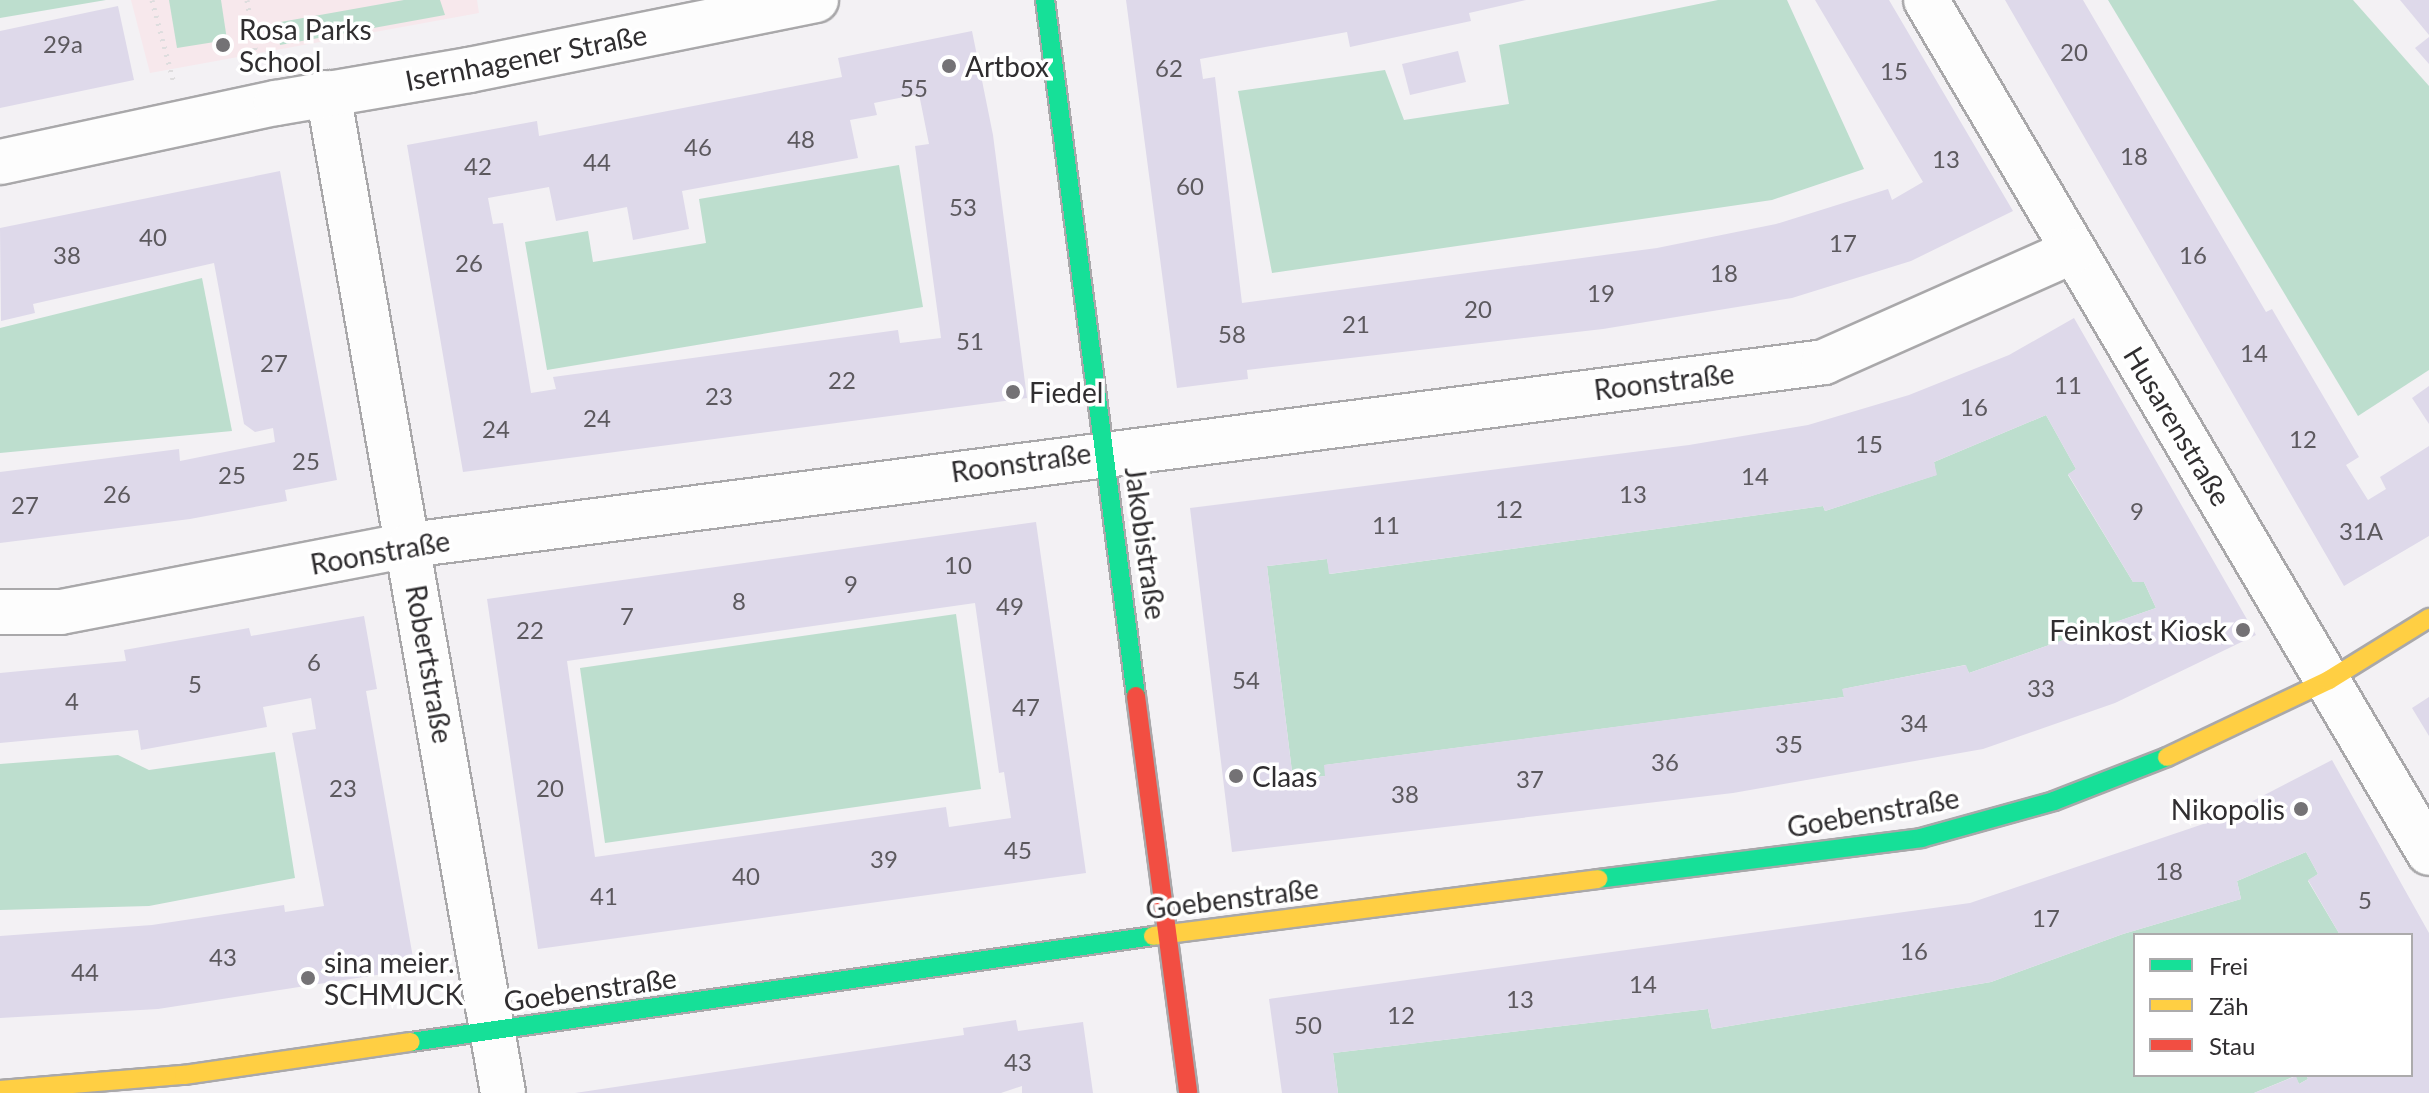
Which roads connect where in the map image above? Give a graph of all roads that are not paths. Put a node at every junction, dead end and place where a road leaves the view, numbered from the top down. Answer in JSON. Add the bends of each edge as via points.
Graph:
{"nodes":[{"id":1,"x":816,"y":0,"type":"edge"},
{"id":2,"x":1045,"y":0,"type":"edge"},
{"id":3,"x":1926,"y":0,"type":"edge"},
{"id":4,"x":328,"y":93,"type":"junction"},
{"id":5,"x":0,"y":162,"type":"edge"},
{"id":6,"x":2073,"y":251,"type":"junction"},
{"id":7,"x":1106,"y":451,"type":"junction"},
{"id":8,"x":410,"y":545,"type":"junction"},
{"id":9,"x":0,"y":612,"type":"edge"},
{"id":10,"x":2429,"y":618,"type":"edge"},
{"id":11,"x":2329,"y":680,"type":"junction"},
{"id":12,"x":2429,"y":853,"type":"edge"},
{"id":13,"x":1171,"y":933,"type":"junction"},
{"id":14,"x":492,"y":1031,"type":"junction"},
{"id":15,"x":0,"y":1090,"type":"edge"},
{"id":16,"x":503,"y":1093,"type":"edge"},
{"id":17,"x":1188,"y":1093,"type":"edge"}],
"edges":[{"from":1,"to":4,"type":"street","name":"Isernhagener Straße"},
{"from":2,"to":7,"type":"street","name":"Jakobistraße"},
{"from":3,"to":6,"type":"street","name":"Husarenstraße"},
{"from":4,"to":5,"type":"street","name":"Isernhagener Straße"},
{"from":4,"to":8,"type":"street","name":"Robertstraße"},
{"from":6,"to":7,"type":"street","name":"Roonstraße","via":[[1824,362]]},
{"from":6,"to":11,"type":"street","name":"Husarenstraße"},
{"from":7,"to":8,"type":"street","name":"Roonstraße"},
{"from":7,"to":13,"type":"street","name":"Jakobistraße"},
{"from":8,"to":9,"type":"street","name":"Roonstraße","via":[[61,612]]},
{"from":8,"to":14,"type":"street","name":"Robertstraße"},
{"from":10,"to":11,"type":"street","name":"Goebenstraße"},
{"from":11,"to":12,"type":"street","name":"Husarenstraße"},
{"from":11,"to":13,"type":"street","name":"Goebenstraße","via":[[2189,749],[2054,801],[1921,838]]},
{"from":13,"to":14,"type":"street","name":"Goebenstraße"},
{"from":13,"to":17,"type":"street","name":"Jakobistraße"},
{"from":14,"to":15,"type":"street","name":"Goebenstraße","via":[[184,1075]]},
{"from":14,"to":16,"type":"street","name":"Robertstraße"}]}
